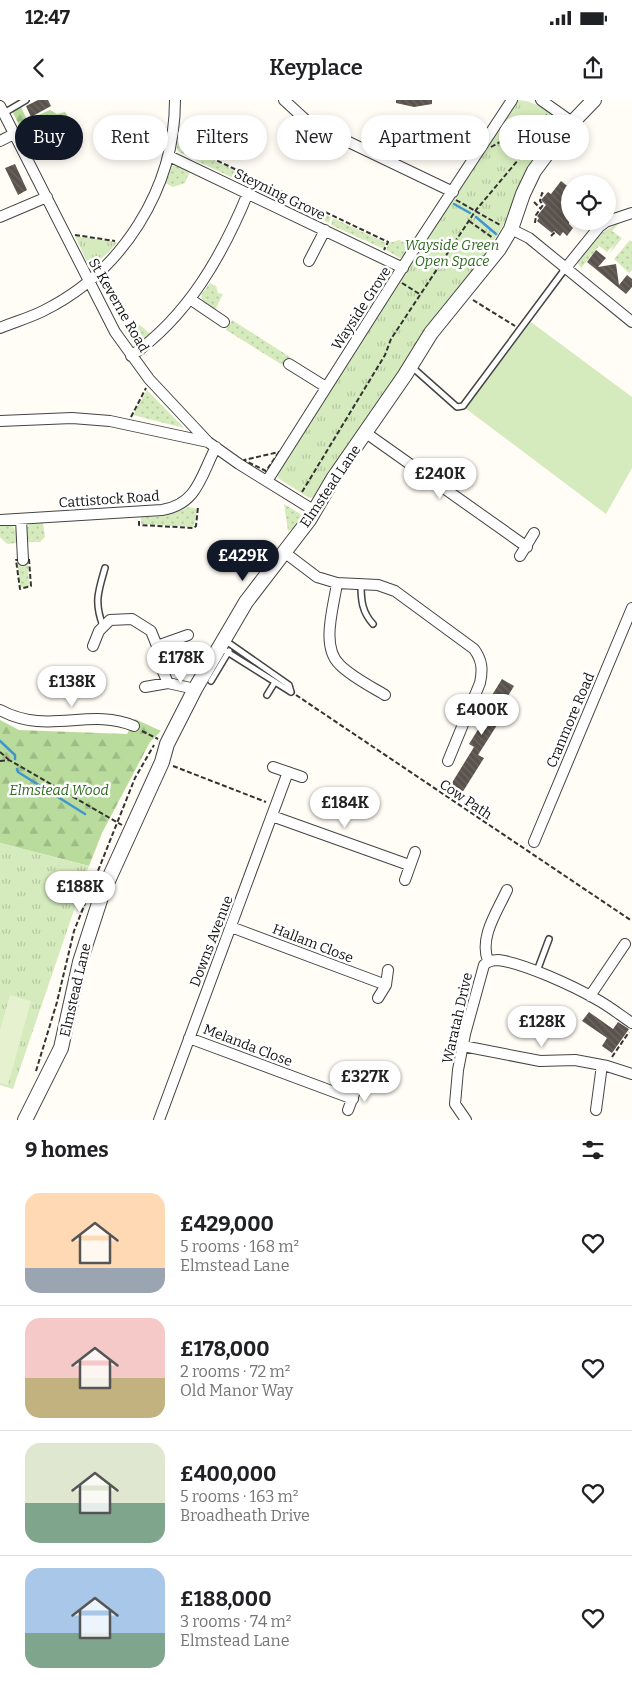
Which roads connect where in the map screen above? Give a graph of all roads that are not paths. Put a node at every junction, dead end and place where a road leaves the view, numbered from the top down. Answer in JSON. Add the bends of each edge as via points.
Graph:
{"nodes":[{"id":1,"x":26,"y":100,"type":"edge"},
{"id":2,"x":175,"y":100,"type":"edge"},
{"id":3,"x":284,"y":100,"type":"edge"},
{"id":4,"x":512,"y":100,"type":"edge"},
{"id":5,"x":542,"y":100,"type":"edge"},
{"id":6,"x":594,"y":100,"type":"edge"},
{"id":7,"x":2,"y":109,"type":"edge"},
{"id":8,"x":563,"y":115,"type":"edge"},
{"id":9,"x":579,"y":115,"type":"edge"},
{"id":10,"x":14,"y":134,"type":"junction"},
{"id":11,"x":0,"y":141,"type":"edge"},
{"id":12,"x":169,"y":156,"type":"junction"},
{"id":13,"x":543,"y":160,"type":"edge"},
{"id":14,"x":248,"y":193,"type":"junction"},
{"id":15,"x":451,"y":194,"type":"junction"},
{"id":16,"x":46,"y":197,"type":"junction"},
{"id":17,"x":632,"y":213,"type":"edge"},
{"id":18,"x":0,"y":216,"type":"edge"},
{"id":19,"x":616,"y":218,"type":"edge"},
{"id":20,"x":325,"y":230,"type":"junction"},
{"id":21,"x":597,"y":230,"type":"edge"},
{"id":22,"x":508,"y":235,"type":"junction"},
{"id":23,"x":309,"y":261,"type":"dead end"},
{"id":24,"x":403,"y":268,"type":"junction"},
{"id":25,"x":565,"y":269,"type":"junction"},
{"id":26,"x":88,"y":281,"type":"junction"},
{"id":27,"x":190,"y":299,"type":"junction"},
{"id":28,"x":224,"y":322,"type":"dead end"},
{"id":29,"x":632,"y":322,"type":"edge"},
{"id":30,"x":0,"y":328,"type":"edge"},
{"id":31,"x":131,"y":356,"type":"junction"},
{"id":32,"x":289,"y":364,"type":"dead end"},
{"id":33,"x":411,"y":366,"type":"junction"},
{"id":34,"x":326,"y":387,"type":"junction"},
{"id":35,"x":0,"y":422,"type":"edge"},
{"id":36,"x":366,"y":433,"type":"junction"},
{"id":37,"x":212,"y":444,"type":"junction"},
{"id":38,"x":267,"y":480,"type":"junction"},
{"id":39,"x":315,"y":511,"type":"junction"},
{"id":40,"x":21,"y":519,"type":"junction"},
{"id":41,"x":0,"y":520,"type":"edge"},
{"id":42,"x":534,"y":533,"type":"dead end"},
{"id":43,"x":527,"y":547,"type":"junction"},
{"id":44,"x":284,"y":552,"type":"junction"},
{"id":45,"x":520,"y":556,"type":"dead end"},
{"id":46,"x":23,"y":560,"type":"road end"},
{"id":47,"x":105,"y":568,"type":"dead end"},
{"id":48,"x":337,"y":583,"type":"junction"},
{"id":49,"x":361,"y":584,"type":"junction"},
{"id":50,"x":632,"y":608,"type":"edge"},
{"id":51,"x":373,"y":624,"type":"dead end"},
{"id":52,"x":103,"y":626,"type":"junction"},
{"id":53,"x":188,"y":635,"type":"dead end"},
{"id":54,"x":223,"y":645,"type":"junction"},
{"id":55,"x":93,"y":646,"type":"dead end"},
{"id":56,"x":157,"y":646,"type":"junction"},
{"id":57,"x":211,"y":681,"type":"dead end"},
{"id":58,"x":275,"y":682,"type":"junction"},
{"id":59,"x":168,"y":684,"type":"junction"},
{"id":60,"x":145,"y":687,"type":"dead end"},
{"id":61,"x":194,"y":690,"type":"junction"},
{"id":62,"x":268,"y":695,"type":"dead end"},
{"id":63,"x":385,"y":695,"type":"dead end"},
{"id":64,"x":0,"y":710,"type":"edge"},
{"id":65,"x":134,"y":726,"type":"road end"},
{"id":66,"x":448,"y":761,"type":"dead end"},
{"id":67,"x":273,"y":767,"type":"dead end"},
{"id":68,"x":288,"y":772,"type":"junction"},
{"id":69,"x":302,"y":777,"type":"dead end"},
{"id":70,"x":272,"y":816,"type":"junction"},
{"id":71,"x":534,"y":842,"type":"dead end"},
{"id":72,"x":415,"y":852,"type":"dead end"},
{"id":73,"x":409,"y":865,"type":"junction"},
{"id":74,"x":406,"y":880,"type":"dead end"},
{"id":75,"x":507,"y":890,"type":"dead end"},
{"id":76,"x":231,"y":927,"type":"junction"},
{"id":77,"x":549,"y":939,"type":"dead end"},
{"id":78,"x":624,"y":944,"type":"dead end"},
{"id":79,"x":488,"y":961,"type":"junction"},
{"id":80,"x":388,"y":970,"type":"dead end"},
{"id":81,"x":536,"y":973,"type":"junction"},
{"id":82,"x":386,"y":985,"type":"junction"},
{"id":83,"x":590,"y":996,"type":"junction"},
{"id":84,"x":378,"y":998,"type":"dead end"},
{"id":85,"x":632,"y":1023,"type":"edge"},
{"id":86,"x":189,"y":1038,"type":"junction"},
{"id":87,"x":463,"y":1046,"type":"junction"},
{"id":88,"x":606,"y":1062,"type":"junction"},
{"id":89,"x":632,"y":1074,"type":"edge"},
{"id":90,"x":357,"y":1086,"type":"dead end"},
{"id":91,"x":353,"y":1099,"type":"junction"},
{"id":92,"x":348,"y":1110,"type":"dead end"},
{"id":93,"x":596,"y":1110,"type":"dead end"},
{"id":94,"x":24,"y":1120,"type":"edge"},
{"id":95,"x":159,"y":1120,"type":"edge"},
{"id":96,"x":466,"y":1120,"type":"edge"}],
"edges":[{"from":1,"to":7,"type":"lane"},
{"from":2,"to":12,"type":"street"},
{"from":3,"to":15,"type":"street","via":[[309,123]]},
{"from":4,"to":15,"type":"street","name":"Wayside Grove"},
{"from":5,"to":8,"type":"street"},
{"from":6,"to":9,"type":"street","name":"Elmstead Lane"},
{"from":7,"to":10,"type":"street","name":"St Keverne Road"},
{"from":10,"to":11,"type":"street"},
{"from":10,"to":16,"type":"street","name":"St Keverne Road"},
{"from":12,"to":14,"type":"street","name":"Steyning Grove"},
{"from":12,"to":26,"type":"street","via":[[147,211],[130,240]]},
{"from":13,"to":22,"type":"street","name":"Elmstead Lane","via":[[531,175]]},
{"from":14,"to":20,"type":"street","name":"Steyning Grove"},
{"from":14,"to":27,"type":"street","via":[[222,252]]},
{"from":15,"to":24,"type":"street","name":"Wayside Grove"},
{"from":16,"to":18,"type":"street"},
{"from":16,"to":26,"type":"street","name":"St Keverne Road"},
{"from":17,"to":19,"type":"street"},
{"from":20,"to":23,"type":"street","name":"Steyning Grove"},
{"from":20,"to":24,"type":"street","name":"Steyning Grove"},
{"from":21,"to":25,"type":"street"},
{"from":22,"to":25,"type":"street","via":[[529,238]]},
{"from":22,"to":33,"type":"street","name":"Elmstead Lane","via":[[435,327]]},
{"from":24,"to":34,"type":"street","name":"Wayside Grove"},
{"from":25,"to":29,"type":"street"},
{"from":25,"to":33,"type":"lane","via":[[463,406],[457,407]]},
{"from":26,"to":30,"type":"street","via":[[44,311]]},
{"from":26,"to":31,"type":"street","name":"St Keverne Road"},
{"from":27,"to":28,"type":"street"},
{"from":27,"to":31,"type":"street","via":[[151,341]]},
{"from":31,"to":37,"type":"street","name":"St Keverne Road","via":[[166,398]]},
{"from":32,"to":34,"type":"street"},
{"from":33,"to":36,"type":"street","name":"Elmstead Lane"},
{"from":34,"to":38,"type":"street","name":"Wayside Grove"},
{"from":35,"to":37,"type":"street","via":[[72,418],[110,421]]},
{"from":36,"to":39,"type":"street","name":"Elmstead Lane"},
{"from":36,"to":43,"type":"street"},
{"from":37,"to":38,"type":"street","name":"St Keverne Road"},
{"from":37,"to":40,"type":"street","name":"Cattistock Road","via":[[194,493],[178,506],[162,510]]},
{"from":38,"to":39,"type":"street","name":"St Keverne Road"},
{"from":39,"to":44,"type":"street","name":"Elmstead Lane"},
{"from":40,"to":41,"type":"street","name":"Cattistock Road"},
{"from":40,"to":46,"type":"street"},
{"from":42,"to":43,"type":"street"},
{"from":43,"to":45,"type":"street"},
{"from":44,"to":48,"type":"street","via":[[317,577]]},
{"from":44,"to":54,"type":"street","name":"Elmstead Lane","via":[[246,602]]},
{"from":47,"to":52,"type":"lane","via":[[96,598]]},
{"from":48,"to":49,"type":"street"},
{"from":48,"to":63,"type":"street","via":[[330,647],[338,664]]},
{"from":49,"to":51,"type":"lane","via":[[361,600],[366,616]]},
{"from":49,"to":66,"type":"street","via":[[395,590],[474,649],[480,657],[480,683]]},
{"from":50,"to":71,"type":"street","name":"Cranmore Road"},
{"from":52,"to":55,"type":"street"},
{"from":52,"to":56,"type":"street","via":[[110,620],[132,619],[151,632]]},
{"from":53,"to":56,"type":"street"},
{"from":54,"to":57,"type":"lane"},
{"from":54,"to":58,"type":"lane"},
{"from":54,"to":58,"type":"lane","via":[[289,685],[291,692]]},
{"from":54,"to":61,"type":"street","name":"Elmstead Lane"},
{"from":56,"to":59,"type":"street","via":[[158,660]]},
{"from":58,"to":62,"type":"lane"},
{"from":59,"to":60,"type":"street"},
{"from":59,"to":61,"type":"street"},
{"from":61,"to":94,"type":"street","name":"Elmstead Lane","via":[[102,894],[80,962],[61,1048]]},
{"from":64,"to":65,"type":"street","via":[[15,718],[37,722],[118,719]]},
{"from":67,"to":68,"type":"street"},
{"from":68,"to":69,"type":"street"},
{"from":68,"to":70,"type":"street","name":"Downs Avenue"},
{"from":70,"to":73,"type":"street"},
{"from":70,"to":76,"type":"street","name":"Downs Avenue"},
{"from":72,"to":73,"type":"street"},
{"from":73,"to":74,"type":"street"},
{"from":75,"to":79,"type":"street","via":[[485,938]]},
{"from":76,"to":82,"type":"street","name":"Hallam Close"},
{"from":76,"to":86,"type":"street","name":"Downs Avenue"},
{"from":77,"to":81,"type":"lane"},
{"from":78,"to":83,"type":"street"},
{"from":79,"to":81,"type":"street","name":"Waratah Drive","via":[[498,960]]},
{"from":79,"to":87,"type":"street","name":"Waratah Drive","via":[[484,965]]},
{"from":80,"to":82,"type":"street"},
{"from":81,"to":83,"type":"street","name":"Waratah Drive"},
{"from":82,"to":84,"type":"street"},
{"from":83,"to":85,"type":"street","name":"Waratah Drive"},
{"from":86,"to":91,"type":"street","name":"Melanda Close"},
{"from":86,"to":95,"type":"street","name":"Downs Avenue"},
{"from":87,"to":88,"type":"street","via":[[540,1061]]},
{"from":87,"to":96,"type":"street","name":"Waratah Drive","via":[[455,1104]]},
{"from":88,"to":89,"type":"street"},
{"from":88,"to":93,"type":"street"},
{"from":90,"to":91,"type":"street"},
{"from":91,"to":92,"type":"street"}]}
